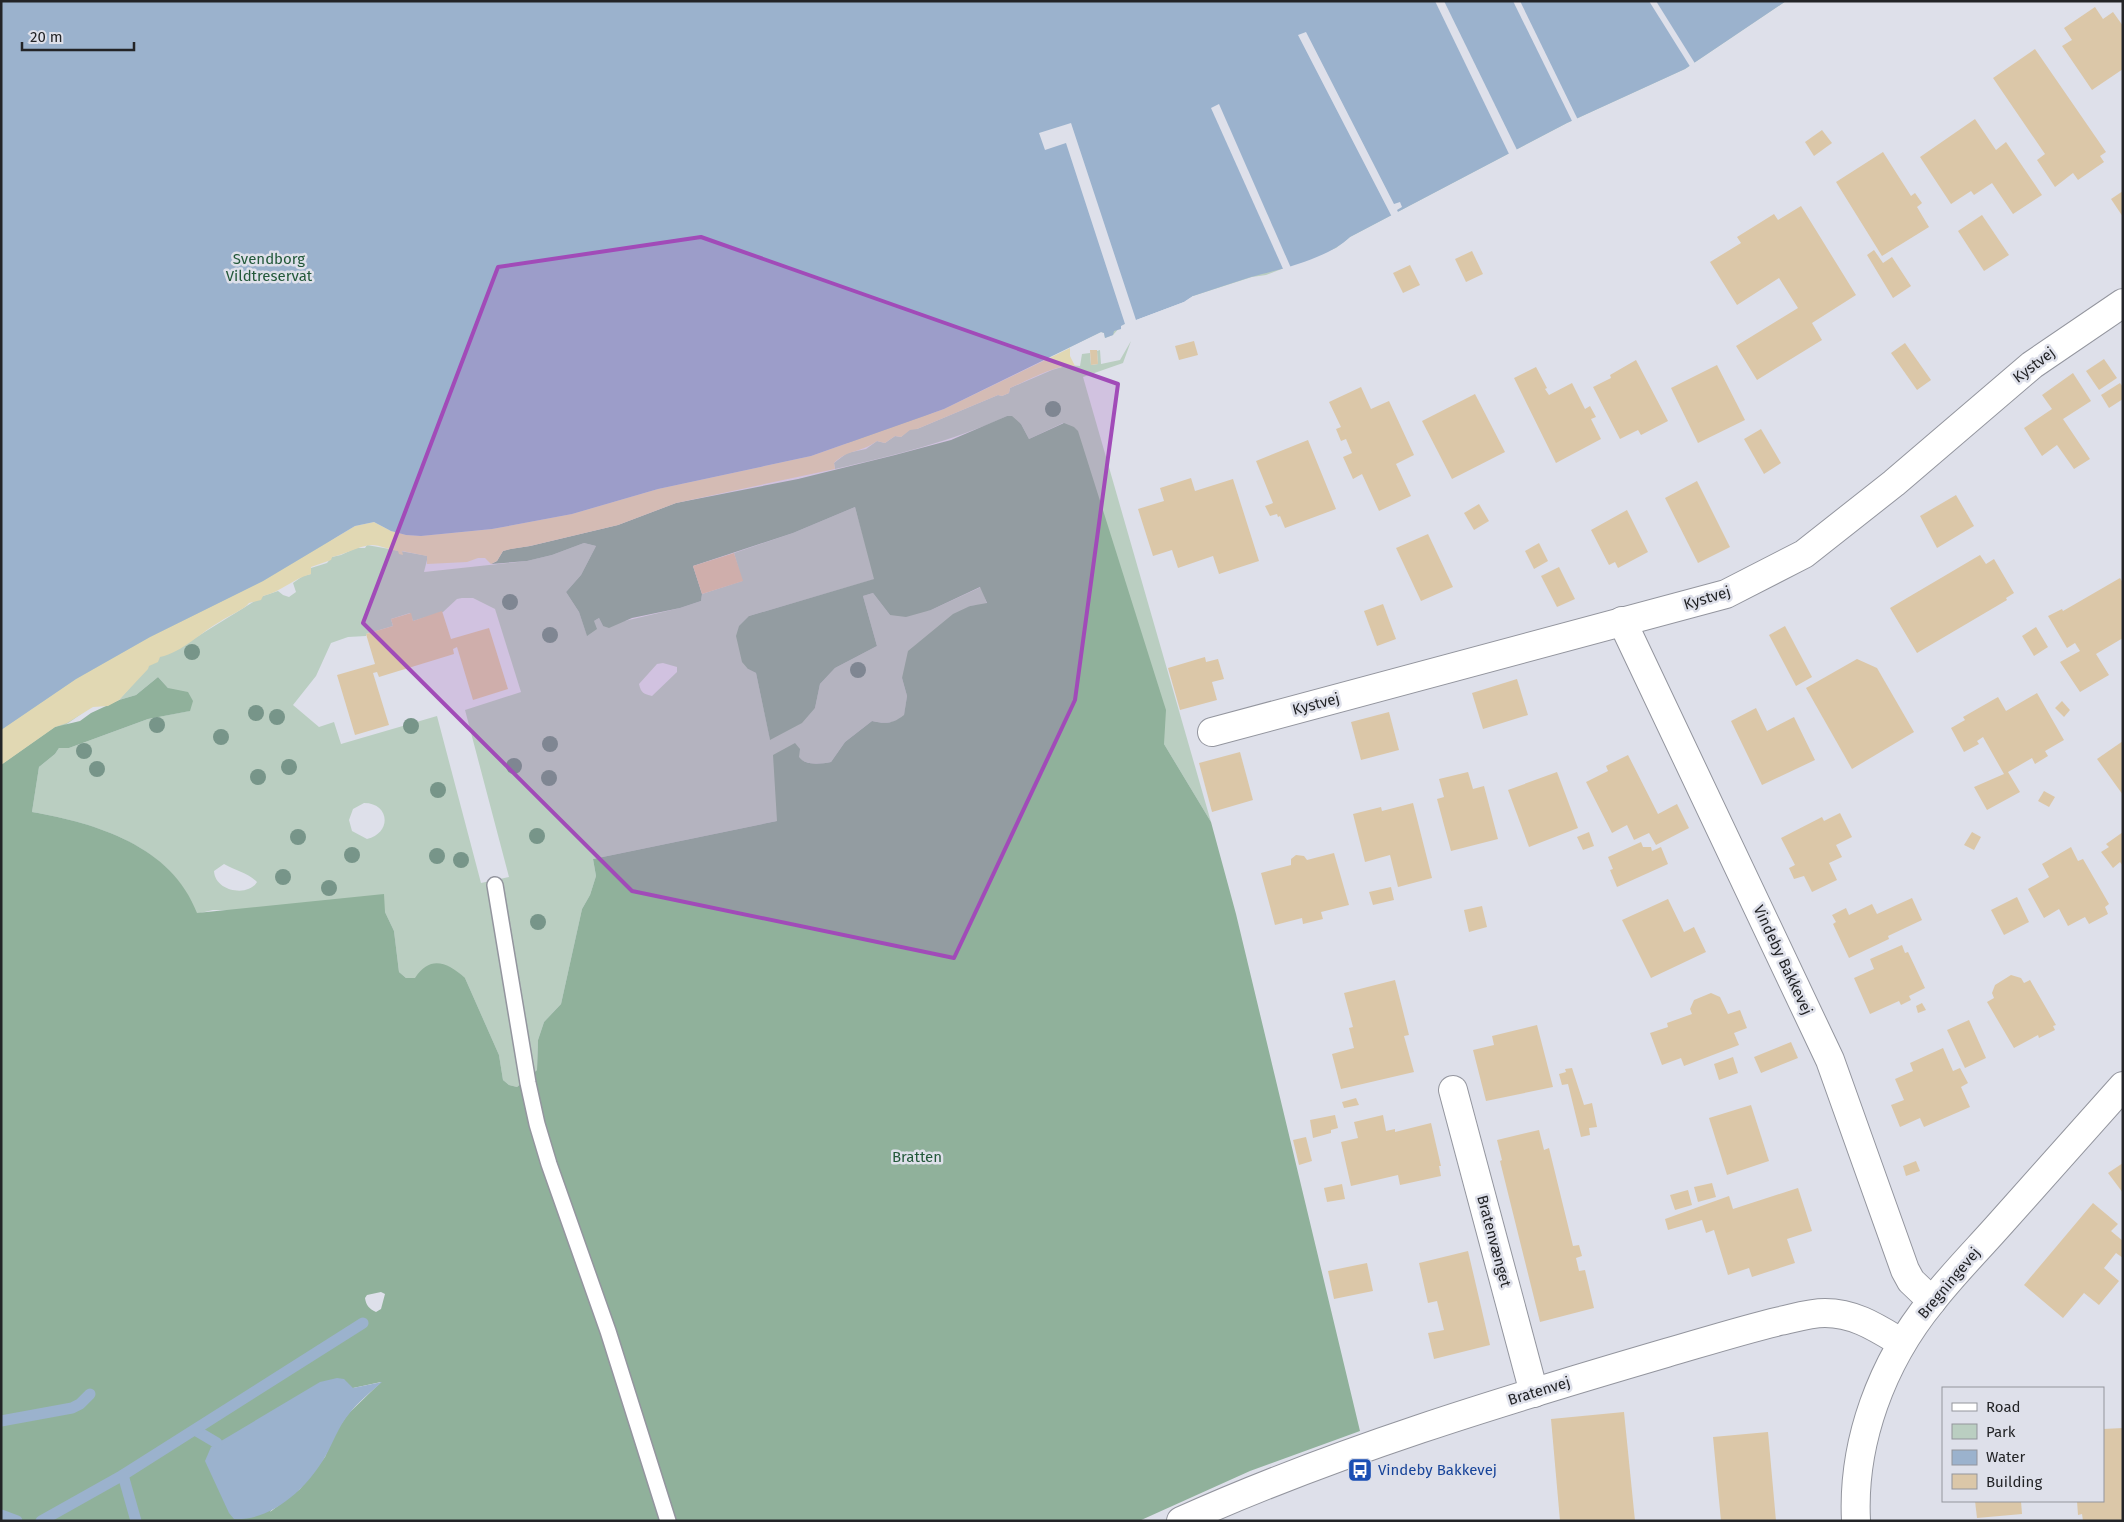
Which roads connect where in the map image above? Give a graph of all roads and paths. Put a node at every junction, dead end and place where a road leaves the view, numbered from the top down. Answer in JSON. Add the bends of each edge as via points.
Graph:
{"nodes":[{"id":1,"x":2123,"y":303,"type":"edge"},
{"id":2,"x":1622,"y":621,"type":"junction"},
{"id":3,"x":1212,"y":732,"type":"dead end"},
{"id":4,"x":496,"y":885,"type":"dead end"},
{"id":5,"x":2123,"y":1086,"type":"edge"},
{"id":6,"x":1453,"y":1090,"type":"dead end"},
{"id":7,"x":1932,"y":1301,"type":"junction"},
{"id":8,"x":1902,"y":1343,"type":"junction"},
{"id":9,"x":1534,"y":1393,"type":"junction"},
{"id":10,"x":668,"y":1521,"type":"edge"},
{"id":11,"x":1181,"y":1521,"type":"edge"},
{"id":12,"x":1856,"y":1521,"type":"edge"}],
"edges":[{"from":1,"to":2,"type":"street","name":"Kystvej","via":[[2032,364],[1894,483],[1804,554],[1726,594]]},
{"from":2,"to":3,"type":"street","name":"Kystvej"},
{"from":2,"to":7,"type":"street","name":"Vindeby Bakkevej","via":[[1830,1060],[1905,1270],[1911,1281]]},
{"from":4,"to":10,"type":"lane","via":[[537,1124],[612,1341]]},
{"from":5,"to":7,"type":"street","name":"Bregningevej"},
{"from":6,"to":9,"type":"street","name":"Bratenvænget"},
{"from":7,"to":8,"type":"street","name":"Bregningevej"},
{"from":8,"to":9,"type":"street","name":"Bratenvej","via":[[1855,1317],[1823,1313],[1765,1324]]},
{"from":8,"to":12,"type":"street","name":"Bregningevej","via":[[1881,1384],[1862,1444],[1857,1474]]},
{"from":9,"to":11,"type":"street","name":"Bratenvej","via":[[1269,1482]]}]}
